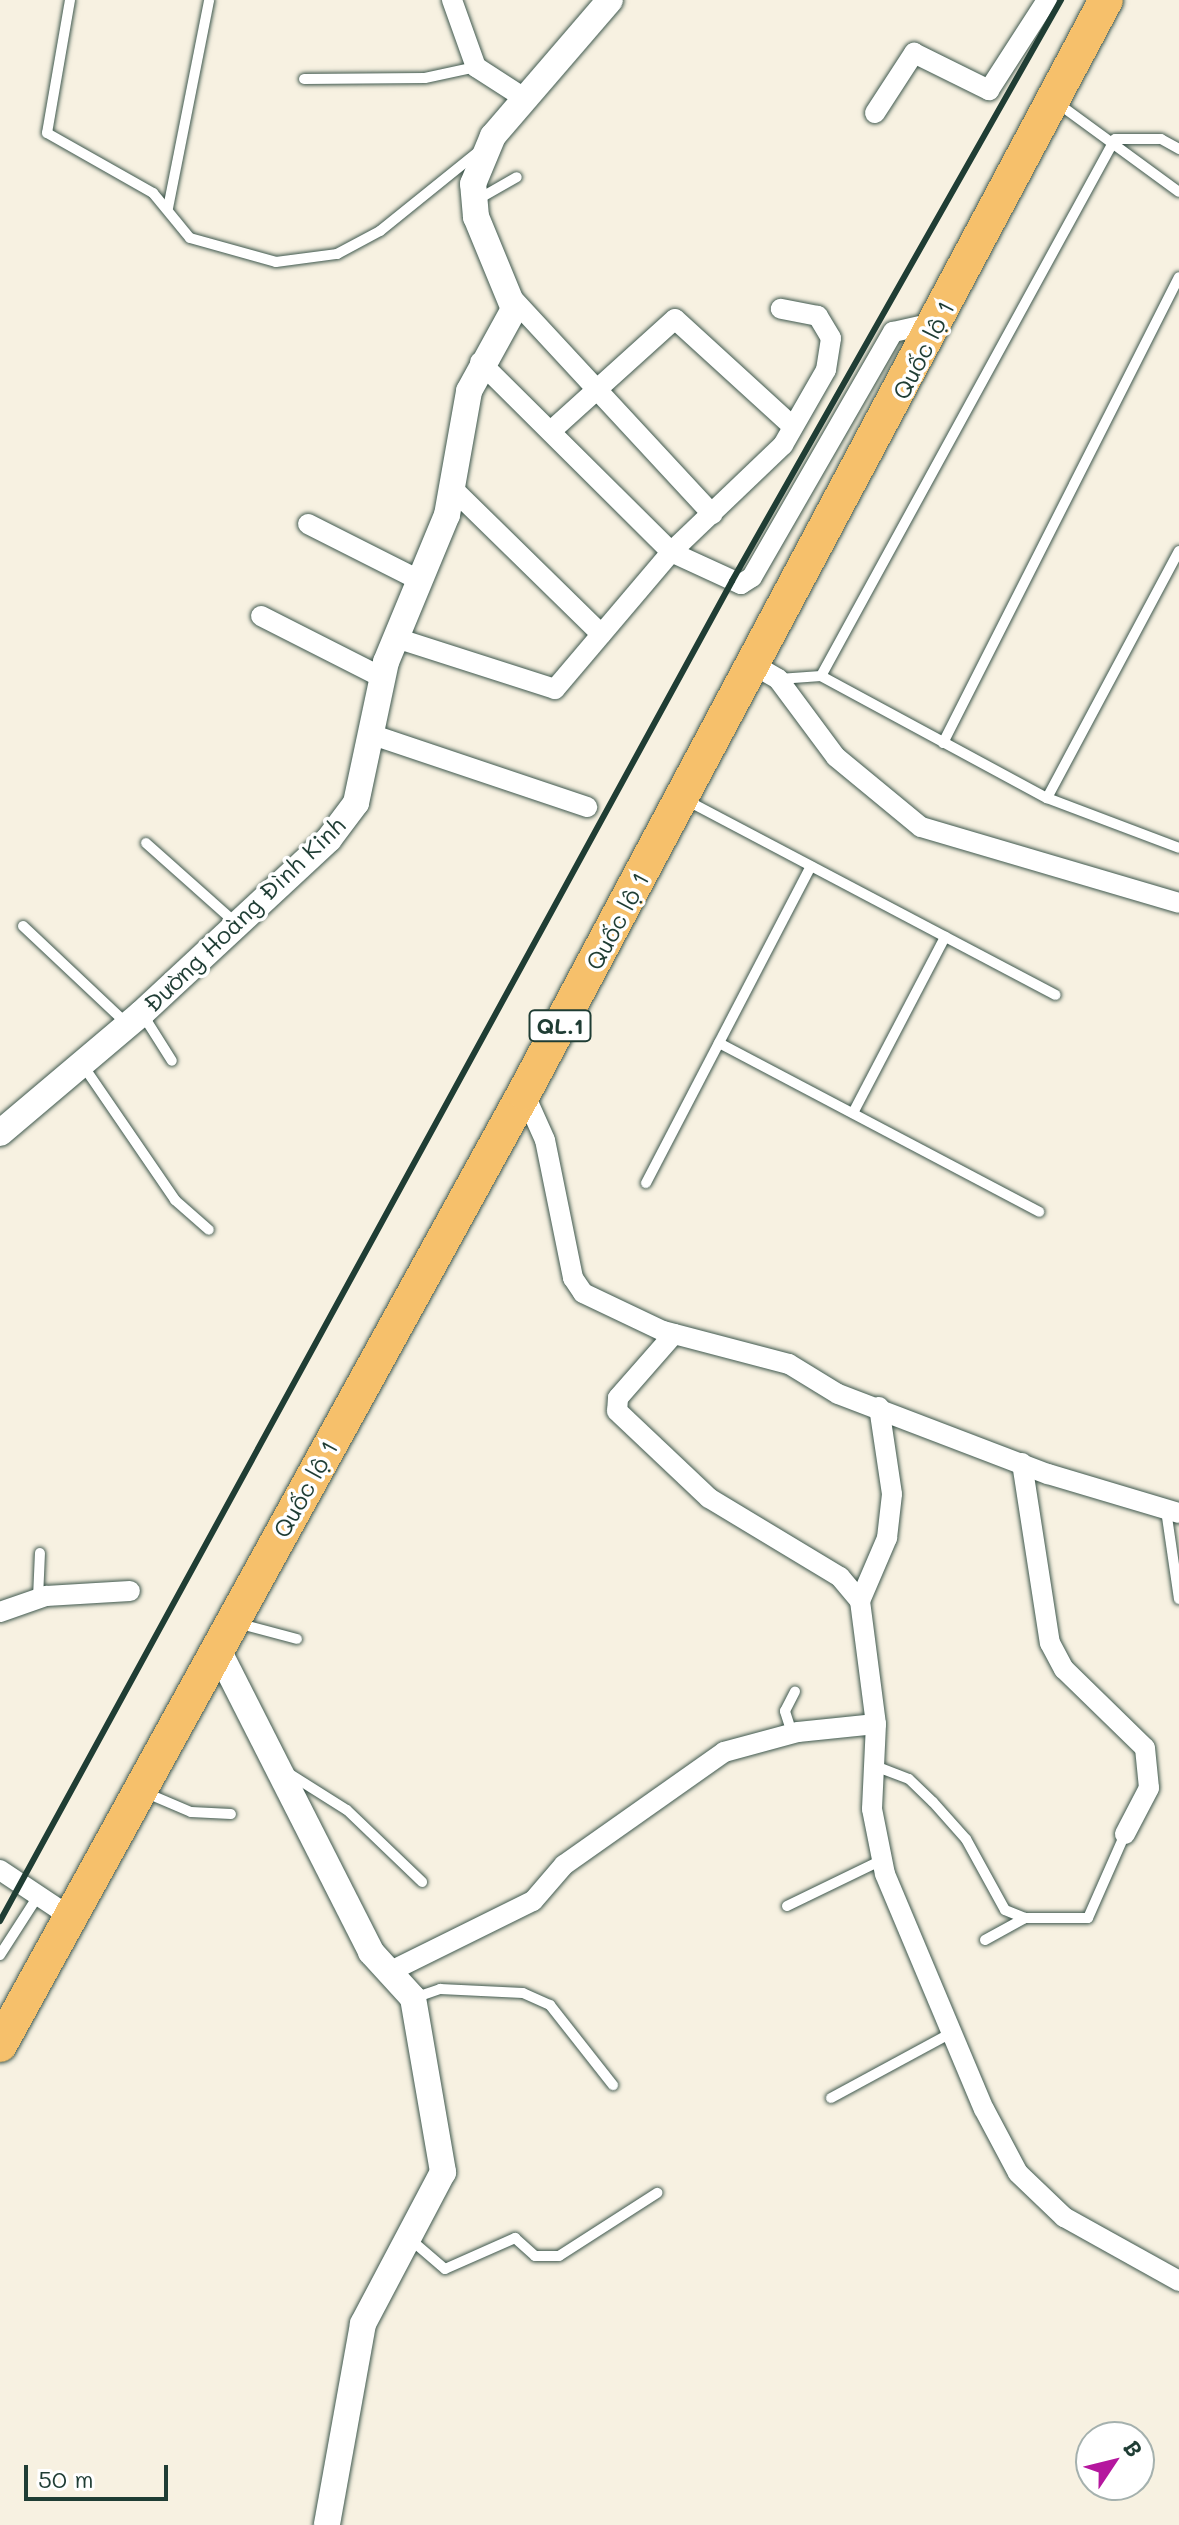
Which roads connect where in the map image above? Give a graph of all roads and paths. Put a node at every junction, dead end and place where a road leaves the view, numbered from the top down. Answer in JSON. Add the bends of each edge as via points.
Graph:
{"nodes":[{"id":1,"x":70,"y":0,"type":"edge"},
{"id":2,"x":209,"y":0,"type":"edge"},
{"id":3,"x":452,"y":0,"type":"edge"},
{"id":4,"x":610,"y":0,"type":"edge"},
{"id":5,"x":1047,"y":0,"type":"edge"},
{"id":6,"x":1106,"y":0,"type":"edge"},
{"id":7,"x":476,"y":67,"type":"junction"},
{"id":8,"x":304,"y":79,"type":"dead end"},
{"id":9,"x":524,"y":98,"type":"junction"},
{"id":10,"x":1053,"y":99,"type":"junction"},
{"id":11,"x":875,"y":113,"type":"dead end"},
{"id":12,"x":493,"y":136,"type":"junction"},
{"id":13,"x":1115,"y":139,"type":"junction"},
{"id":14,"x":1179,"y":149,"type":"edge"},
{"id":15,"x":517,"y":177,"type":"dead end"},
{"id":16,"x":1179,"y":192,"type":"edge"},
{"id":17,"x":474,"y":202,"type":"junction"},
{"id":18,"x":168,"y":208,"type":"junction"},
{"id":19,"x":1179,"y":277,"type":"edge"},
{"id":20,"x":514,"y":300,"type":"junction"},
{"id":21,"x":781,"y":309,"type":"dead end"},
{"id":22,"x":938,"y":322,"type":"junction"},
{"id":23,"x":480,"y":362,"type":"junction"},
{"id":24,"x":595,"y":394,"type":"junction"},
{"id":25,"x":791,"y":425,"type":"junction"},
{"id":26,"x":551,"y":431,"type":"junction"},
{"id":27,"x":454,"y":490,"type":"junction"},
{"id":28,"x":712,"y":514,"type":"junction"},
{"id":29,"x":308,"y":524,"type":"dead end"},
{"id":30,"x":1179,"y":551,"type":"edge"},
{"id":31,"x":671,"y":552,"type":"junction"},
{"id":32,"x":421,"y":581,"type":"junction"},
{"id":33,"x":261,"y":616,"type":"dead end"},
{"id":34,"x":601,"y":634,"type":"junction"},
{"id":35,"x":396,"y":638,"type":"junction"},
{"id":36,"x":766,"y":672,"type":"junction"},
{"id":37,"x":821,"y":676,"type":"junction"},
{"id":38,"x":383,"y":678,"type":"junction"},
{"id":39,"x":373,"y":735,"type":"junction"},
{"id":40,"x":943,"y":743,"type":"junction"},
{"id":41,"x":682,"y":798,"type":"junction"},
{"id":42,"x":1047,"y":798,"type":"junction"},
{"id":43,"x":587,"y":807,"type":"dead end"},
{"id":44,"x":146,"y":843,"type":"dead end"},
{"id":45,"x":1179,"y":848,"type":"edge"},
{"id":46,"x":811,"y":866,"type":"junction"},
{"id":47,"x":1179,"y":903,"type":"edge"},
{"id":48,"x":237,"y":924,"type":"junction"},
{"id":49,"x":23,"y":926,"type":"dead end"},
{"id":50,"x":945,"y":937,"type":"junction"},
{"id":51,"x":1056,"y":995,"type":"dead end"},
{"id":52,"x":135,"y":1019,"type":"junction"},
{"id":53,"x":719,"y":1043,"type":"junction"},
{"id":54,"x":172,"y":1061,"type":"dead end"},
{"id":55,"x":82,"y":1064,"type":"junction"},
{"id":56,"x":524,"y":1093,"type":"junction"},
{"id":57,"x":853,"y":1113,"type":"junction"},
{"id":58,"x":0,"y":1133,"type":"edge"},
{"id":59,"x":646,"y":1183,"type":"dead end"},
{"id":60,"x":1039,"y":1212,"type":"dead end"},
{"id":61,"x":209,"y":1230,"type":"dead end"},
{"id":62,"x":674,"y":1334,"type":"junction"},
{"id":63,"x":879,"y":1407,"type":"junction"},
{"id":64,"x":1022,"y":1463,"type":"junction"},
{"id":65,"x":1173,"y":1512,"type":"edge"},
{"id":66,"x":40,"y":1553,"type":"dead end"},
{"id":67,"x":130,"y":1591,"type":"dead end"},
{"id":68,"x":38,"y":1598,"type":"junction"},
{"id":69,"x":1179,"y":1599,"type":"edge"},
{"id":70,"x":860,"y":1601,"type":"junction"},
{"id":71,"x":0,"y":1612,"type":"edge"},
{"id":72,"x":224,"y":1635,"type":"junction"},
{"id":73,"x":297,"y":1639,"type":"dead end"},
{"id":74,"x":795,"y":1691,"type":"dead end"},
{"id":75,"x":876,"y":1724,"type":"junction"},
{"id":76,"x":792,"y":1733,"type":"junction"},
{"id":77,"x":875,"y":1766,"type":"junction"},
{"id":78,"x":282,"y":1770,"type":"junction"},
{"id":79,"x":139,"y":1789,"type":"junction"},
{"id":80,"x":231,"y":1814,"type":"dead end"},
{"id":81,"x":1125,"y":1834,"type":"joint"},
{"id":82,"x":882,"y":1860,"type":"junction"},
{"id":83,"x":0,"y":1870,"type":"edge"},
{"id":84,"x":422,"y":1882,"type":"dead end"},
{"id":85,"x":38,"y":1896,"type":"junction"},
{"id":86,"x":787,"y":1906,"type":"dead end"},
{"id":87,"x":72,"y":1918,"type":"junction"},
{"id":88,"x":1025,"y":1918,"type":"junction"},
{"id":89,"x":985,"y":1940,"type":"dead end"},
{"id":90,"x":0,"y":1955,"type":"edge"},
{"id":91,"x":387,"y":1973,"type":"junction"},
{"id":92,"x":413,"y":1998,"type":"junction"},
{"id":93,"x":951,"y":2033,"type":"junction"},
{"id":94,"x":0,"y":2045,"type":"edge"},
{"id":95,"x":613,"y":2085,"type":"dead end"},
{"id":96,"x":831,"y":2098,"type":"dead end"},
{"id":97,"x":657,"y":2193,"type":"dead end"},
{"id":98,"x":407,"y":2236,"type":"junction"},
{"id":99,"x":1178,"y":2283,"type":"edge"},
{"id":100,"x":327,"y":2525,"type":"edge"}],
"edges":[{"from":1,"to":18,"type":"lane","via":[[47,133]]},
{"from":2,"to":18,"type":"lane"},
{"from":3,"to":7,"type":"street"},
{"from":4,"to":9,"type":"street"},
{"from":5,"to":11,"type":"street","via":[[989,90],[914,53]]},
{"from":6,"to":10,"type":"highway","name":"Quốc lộ 1","number":"QL.1"},
{"from":7,"to":8,"type":"lane","via":[[437,78]]},
{"from":7,"to":9,"type":"street"},
{"from":9,"to":12,"type":"street"},
{"from":10,"to":13,"type":"lane"},
{"from":10,"to":22,"type":"highway","name":"Quốc lộ 1","number":"QL.1"},
{"from":12,"to":17,"type":"street"},
{"from":12,"to":18,"type":"lane","via":[[380,231],[337,254],[276,262],[237,253],[190,238]]},
{"from":13,"to":14,"type":"lane","via":[[1161,139]]},
{"from":13,"to":16,"type":"lane","via":[[1144,173]]},
{"from":13,"to":37,"type":"lane"},
{"from":15,"to":17,"type":"lane"},
{"from":17,"to":20,"type":"street"},
{"from":19,"to":40,"type":"lane"},
{"from":20,"to":23,"type":"street","name":"Đường Hoàng Đình Kinh","via":[[504,333]]},
{"from":20,"to":24,"type":"street","via":[[540,322]]},
{"from":21,"to":25,"type":"street","via":[[818,316],[831,338],[826,370]]},
{"from":22,"to":31,"type":"street","via":[[893,332],[749,580],[732,581]]},
{"from":22,"to":36,"type":"highway","name":"Quốc lộ 1","number":"QL.1"},
{"from":23,"to":26,"type":"street"},
{"from":23,"to":27,"type":"street","name":"Đường Hoàng Đình Kinh"},
{"from":24,"to":25,"type":"street","via":[[675,319]]},
{"from":24,"to":26,"type":"street"},
{"from":24,"to":28,"type":"street"},
{"from":25,"to":28,"type":"street","via":[[778,450]]},
{"from":26,"to":31,"type":"street"},
{"from":27,"to":32,"type":"street","name":"Đường Hoàng Đình Kinh"},
{"from":27,"to":34,"type":"street"},
{"from":28,"to":31,"type":"street"},
{"from":29,"to":32,"type":"street"},
{"from":30,"to":42,"type":"lane"},
{"from":31,"to":34,"type":"street"},
{"from":32,"to":35,"type":"street","name":"Đường Hoàng Đình Kinh"},
{"from":33,"to":38,"type":"street"},
{"from":34,"to":35,"type":"street","via":[[555,689]]},
{"from":35,"to":38,"type":"street","name":"Đường Hoàng Đình Kinh"},
{"from":36,"to":37,"type":"lane"},
{"from":36,"to":41,"type":"highway","name":"Quốc lộ 1","number":"QL.1"},
{"from":36,"to":47,"type":"street","via":[[836,757],[921,827]]},
{"from":37,"to":40,"type":"lane"},
{"from":38,"to":39,"type":"street","name":"Đường Hoàng Đình Kinh"},
{"from":39,"to":43,"type":"street"},
{"from":39,"to":48,"type":"street","name":"Đường Hoàng Đình Kinh","via":[[362,788],[345,819]]},
{"from":40,"to":42,"type":"lane"},
{"from":41,"to":46,"type":"lane"},
{"from":41,"to":56,"type":"highway","name":"Quốc lộ 1","number":"QL.1"},
{"from":42,"to":45,"type":"lane"},
{"from":44,"to":48,"type":"lane"},
{"from":46,"to":50,"type":"lane"},
{"from":46,"to":53,"type":"lane"},
{"from":48,"to":52,"type":"street","name":"Đường Hoàng Đình Kinh"},
{"from":49,"to":52,"type":"lane"},
{"from":50,"to":51,"type":"lane"},
{"from":50,"to":57,"type":"lane"},
{"from":52,"to":54,"type":"lane"},
{"from":52,"to":55,"type":"street","name":"Đường Hoàng Đình Kinh"},
{"from":53,"to":57,"type":"lane"},
{"from":53,"to":59,"type":"lane"},
{"from":55,"to":58,"type":"street","name":"Đường Hoàng Đình Kinh"},
{"from":55,"to":61,"type":"lane","via":[[161,1182]]},
{"from":56,"to":62,"type":"street","via":[[545,1140],[573,1278],[583,1293]]},
{"from":56,"to":72,"type":"highway","name":"Quốc lộ 1","number":"QL.1"},
{"from":57,"to":60,"type":"lane"},
{"from":62,"to":63,"type":"street","via":[[789,1364],[838,1394]]},
{"from":62,"to":70,"type":"street","via":[[618,1398],[617,1411],[709,1498],[840,1577]]},
{"from":63,"to":64,"type":"street"},
{"from":63,"to":70,"type":"street","via":[[892,1494],[887,1538]]},
{"from":64,"to":65,"type":"street"},
{"from":64,"to":81,"type":"street","via":[[1050,1643],[1064,1669],[1145,1748],[1149,1788]]},
{"from":65,"to":69,"type":"lane"},
{"from":66,"to":68,"type":"lane"},
{"from":67,"to":68,"type":"street"},
{"from":68,"to":71,"type":"street"},
{"from":70,"to":75,"type":"street"},
{"from":72,"to":73,"type":"lane"},
{"from":72,"to":78,"type":"street"},
{"from":72,"to":79,"type":"highway","name":"Quốc lộ 1","number":"QL.1"},
{"from":74,"to":76,"type":"lane","via":[[785,1711]]},
{"from":75,"to":76,"type":"street"},
{"from":75,"to":77,"type":"street"},
{"from":76,"to":91,"type":"street","via":[[704,1763],[564,1865],[533,1901]]},
{"from":77,"to":82,"type":"street","via":[[872,1809]]},
{"from":77,"to":88,"type":"lane","via":[[909,1779],[933,1802],[966,1839],[1005,1910]]},
{"from":78,"to":84,"type":"lane","via":[[347,1810]]},
{"from":78,"to":91,"type":"street"},
{"from":79,"to":80,"type":"lane","via":[[191,1812]]},
{"from":79,"to":87,"type":"highway","name":"Quốc lộ 1","number":"QL.1"},
{"from":81,"to":88,"type":"lane","via":[[1088,1918]]},
{"from":82,"to":86,"type":"lane"},
{"from":82,"to":93,"type":"street"},
{"from":83,"to":85,"type":"street"},
{"from":85,"to":87,"type":"street"},
{"from":85,"to":90,"type":"lane"},
{"from":87,"to":94,"type":"highway","name":"Quốc lộ 1","number":"QL.1"},
{"from":88,"to":89,"type":"lane"},
{"from":91,"to":92,"type":"street"},
{"from":92,"to":95,"type":"lane","via":[[440,1989],[523,1993],[550,2005]]},
{"from":92,"to":98,"type":"street","via":[[443,2172]]},
{"from":93,"to":96,"type":"lane"},
{"from":93,"to":99,"type":"street","via":[[1018,2173],[1064,2217]]},
{"from":97,"to":98,"type":"lane","via":[[559,2256],[535,2256],[515,2238],[445,2269]]},
{"from":98,"to":100,"type":"street","via":[[363,2324]]}]}
